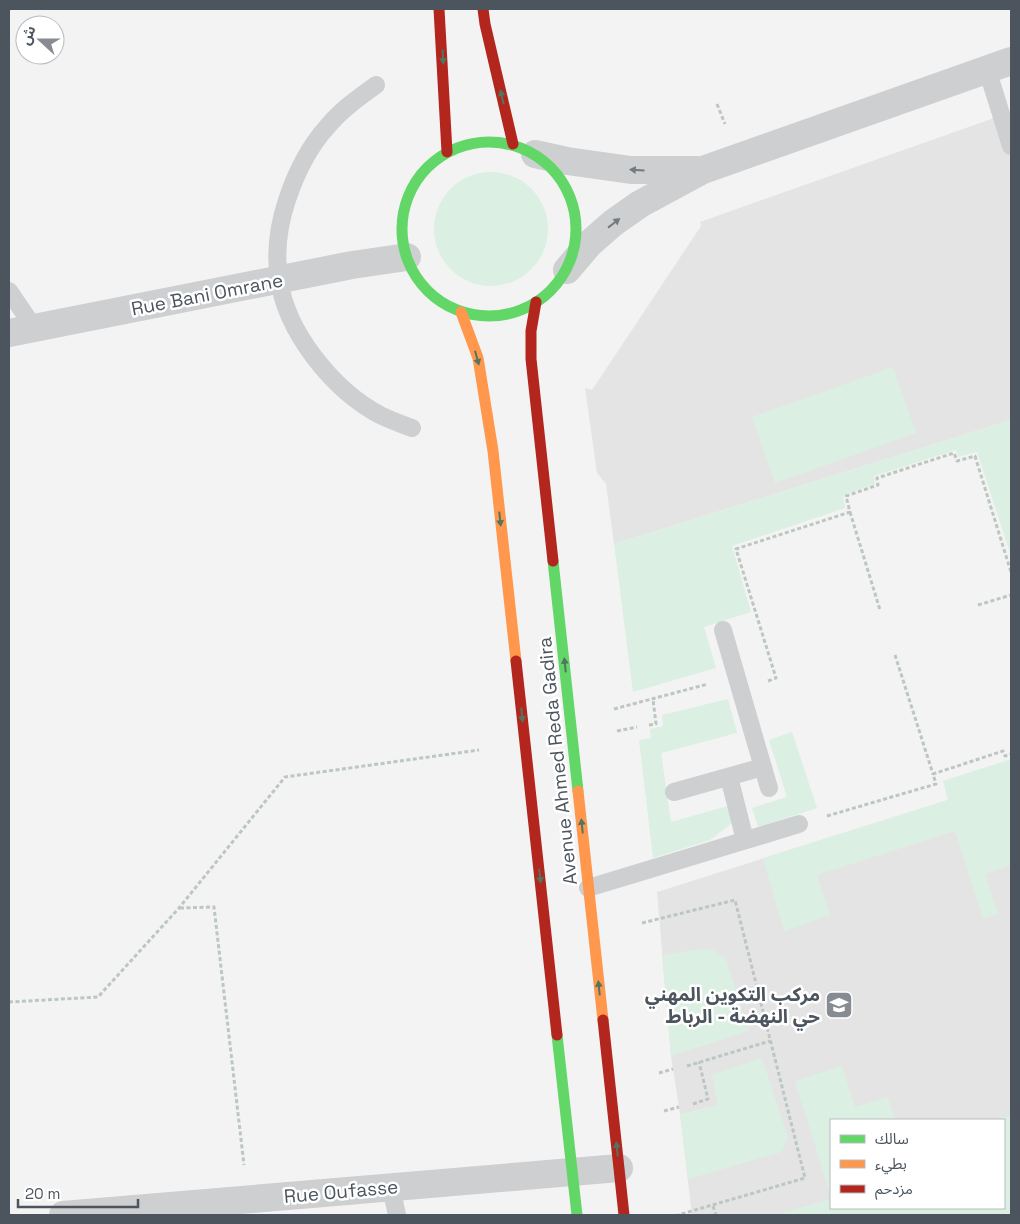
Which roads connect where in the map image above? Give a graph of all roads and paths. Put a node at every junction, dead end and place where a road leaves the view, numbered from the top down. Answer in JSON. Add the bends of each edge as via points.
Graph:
{"nodes":[{"id":1,"x":439,"y":9,"type":"edge"},
{"id":2,"x":484,"y":9,"type":"edge"},
{"id":3,"x":999,"y":65,"type":"edge"},
{"id":4,"x":376,"y":85,"type":"dead end"},
{"id":5,"x":1011,"y":146,"type":"edge"},
{"id":6,"x":524,"y":149,"type":"junction"},
{"id":7,"x":447,"y":152,"type":"junction"},
{"id":8,"x":703,"y":170,"type":"junction"},
{"id":9,"x":407,"y":258,"type":"junction"},
{"id":10,"x":567,"y":270,"type":"junction"},
{"id":11,"x":279,"y":279,"type":"junction"},
{"id":12,"x":9,"y":292,"type":"edge"},
{"id":13,"x":536,"y":302,"type":"junction"},
{"id":14,"x":460,"y":312,"type":"junction"},
{"id":15,"x":35,"y":329,"type":"junction"},
{"id":16,"x":9,"y":333,"type":"edge"},
{"id":17,"x":412,"y":428,"type":"dead end"},
{"id":18,"x":850,"y":512,"type":"junction"},
{"id":19,"x":1011,"y":572,"type":"edge"},
{"id":20,"x":1011,"y":594,"type":"edge"},
{"id":21,"x":978,"y":605,"type":"dead end"},
{"id":22,"x":880,"y":610,"type":"dead end"},
{"id":23,"x":724,"y":630,"type":"dead end"},
{"id":24,"x":895,"y":655,"type":"dead end"},
{"id":25,"x":739,"y":683,"type":"junction"},
{"id":26,"x":653,"y":699,"type":"junction"},
{"id":27,"x":614,"y":709,"type":"dead end"},
{"id":28,"x":649,"y":725,"type":"dead end"},
{"id":29,"x":637,"y":727,"type":"dead end"},
{"id":30,"x":617,"y":731,"type":"dead end"},
{"id":31,"x":479,"y":750,"type":"dead end"},
{"id":32,"x":1011,"y":754,"type":"edge"},
{"id":33,"x":763,"y":767,"type":"junction"},
{"id":34,"x":933,"y":774,"type":"junction"},
{"id":35,"x":729,"y":777,"type":"junction"},
{"id":36,"x":769,"y":788,"type":"dead end"},
{"id":37,"x":674,"y":792,"type":"dead end"},
{"id":38,"x":799,"y":824,"type":"joint"},
{"id":39,"x":745,"y":840,"type":"junction"},
{"id":40,"x":588,"y":888,"type":"junction"},
{"id":41,"x":179,"y":908,"type":"junction"},
{"id":42,"x":642,"y":923,"type":"dead end"},
{"id":43,"x":9,"y":1002,"type":"edge"},
{"id":44,"x":770,"y":1040,"type":"junction"},
{"id":45,"x":699,"y":1062,"type":"junction"},
{"id":46,"x":687,"y":1066,"type":"dead end"},
{"id":47,"x":673,"y":1069,"type":"dead end"},
{"id":48,"x":659,"y":1073,"type":"dead end"},
{"id":49,"x":693,"y":1104,"type":"dead end"},
{"id":50,"x":680,"y":1107,"type":"dead end"},
{"id":51,"x":664,"y":1112,"type":"dead end"},
{"id":52,"x":619,"y":1168,"type":"junction"},
{"id":53,"x":572,"y":1171,"type":"junction"},
{"id":54,"x":391,"y":1187,"type":"junction"},
{"id":55,"x":248,"y":1199,"type":"junction"},
{"id":56,"x":713,"y":1206,"type":"junction"},
{"id":57,"x":63,"y":1215,"type":"edge"},
{"id":58,"x":69,"y":1215,"type":"edge"},
{"id":59,"x":397,"y":1215,"type":"edge"},
{"id":60,"x":577,"y":1215,"type":"edge"},
{"id":61,"x":624,"y":1215,"type":"edge"},
{"id":62,"x":678,"y":1215,"type":"edge"},
{"id":63,"x":716,"y":1215,"type":"edge"}],
"edges":[{"from":1,"to":7,"type":"main road","one_way":true},
{"from":6,"to":2,"type":"main road","one_way":true,"via":[[485,24]]},
{"from":3,"to":5,"type":"lane"},
{"from":3,"to":8,"type":"street"},
{"from":4,"to":11,"type":"lane","via":[[326,127],[307,154],[283,214],[278,246]]},
{"from":6,"to":7,"type":"main road","via":[[490,141],[467,144]]},
{"from":8,"to":6,"type":"street","one_way":true,"via":[[631,170],[567,161]]},
{"from":6,"to":10,"type":"main road","via":[[559,176],[573,206],[576,238]]},
{"from":7,"to":9,"type":"main road","via":[[427,167],[407,202],[402,234]]},
{"from":10,"to":8,"type":"street","one_way":true,"via":[[613,223],[640,204]]},
{"from":9,"to":11,"type":"street","name":"Rue Bani Omrane"},
{"from":9,"to":14,"type":"main road","via":[[424,288]]},
{"from":10,"to":13,"type":"main road","via":[[552,291]]},
{"from":11,"to":15,"type":"street","name":"Rue Bani Omrane"},
{"from":11,"to":17,"type":"lane","via":[[289,313],[304,344],[326,371],[351,395],[380,415]]},
{"from":12,"to":15,"type":"lane"},
{"from":13,"to":14,"type":"main road","via":[[512,313],[486,317]]},
{"from":40,"to":13,"type":"main road","name":"Avenue Ahmed Reda Gadira","one_way":true,"via":[[531,359]]},
{"from":14,"to":53,"type":"main road","name":"Avenue Ahmed Reda Gadira","one_way":true,"via":[[478,358],[493,451]]},
{"from":15,"to":16,"type":"street","name":"Rue Bani Omrane"},
{"from":18,"to":19,"type":"path","via":[[846,496],[878,486],[877,478],[954,453],[957,461],[974,456]]},
{"from":18,"to":22,"type":"path"},
{"from":18,"to":25,"type":"path","via":[[736,549],[776,678]]},
{"from":20,"to":21,"type":"path"},
{"from":23,"to":25,"type":"lane"},
{"from":24,"to":34,"type":"path"},
{"from":25,"to":26,"type":"path"},
{"from":25,"to":33,"type":"lane"},
{"from":26,"to":27,"type":"path"},
{"from":26,"to":28,"type":"path","via":[[656,724]]},
{"from":29,"to":30,"type":"path"},
{"from":31,"to":41,"type":"path","via":[[285,776]]},
{"from":32,"to":34,"type":"path","via":[[1005,756],[1003,751]]},
{"from":33,"to":35,"type":"lane"},
{"from":33,"to":36,"type":"lane"},
{"from":34,"to":38,"type":"path","via":[[936,784]]},
{"from":35,"to":37,"type":"lane"},
{"from":35,"to":39,"type":"lane"},
{"from":38,"to":39,"type":"lane"},
{"from":39,"to":40,"type":"lane"},
{"from":52,"to":40,"type":"main road","name":"Avenue Ahmed Reda Gadira","one_way":true},
{"from":41,"to":43,"type":"path","via":[[98,997]]},
{"from":41,"to":55,"type":"path","via":[[214,907]]},
{"from":42,"to":44,"type":"path","via":[[735,900]]},
{"from":44,"to":45,"type":"path"},
{"from":44,"to":56,"type":"path","via":[[805,1178]]},
{"from":45,"to":46,"type":"path"},
{"from":45,"to":49,"type":"path","via":[[708,1099]]},
{"from":47,"to":48,"type":"path"},
{"from":50,"to":51,"type":"path"},
{"from":52,"to":53,"type":"street","name":"Rue Oufasse"},
{"from":52,"to":61,"type":"main road","name":"Avenue Ahmed Reda Gadira"},
{"from":53,"to":54,"type":"street","name":"Rue Oufasse"},
{"from":53,"to":60,"type":"main road","name":"Avenue Ahmed Reda Gadira"},
{"from":54,"to":55,"type":"street","name":"Rue Oufasse"},
{"from":54,"to":59,"type":"lane"},
{"from":55,"to":58,"type":"street","name":"Rue Oufasse"},
{"from":56,"to":62,"type":"path"},
{"from":56,"to":63,"type":"path"},
{"from":57,"to":58,"type":"street","name":"Rue Oufasse"}]}
